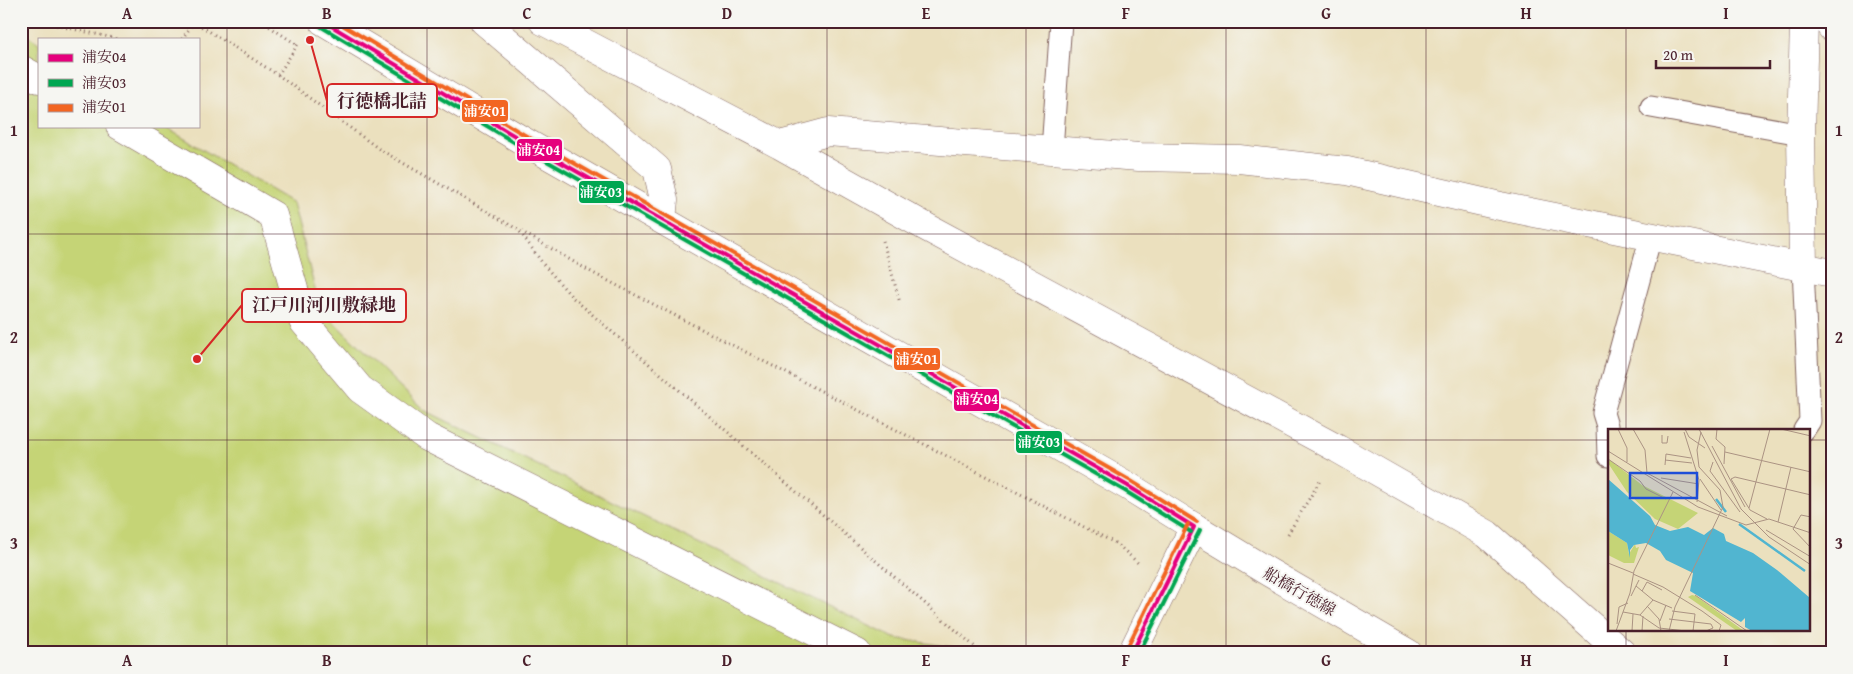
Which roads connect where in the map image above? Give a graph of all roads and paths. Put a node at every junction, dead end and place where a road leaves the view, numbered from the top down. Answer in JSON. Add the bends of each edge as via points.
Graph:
{"nodes":[{"id":1,"x":37,"y":21,"type":"edge"},
{"id":2,"x":261,"y":21,"type":"edge"},
{"id":3,"x":323,"y":21,"type":"edge"},
{"id":4,"x":484,"y":21,"type":"edge"},
{"id":5,"x":543,"y":21,"type":"edge"},
{"id":6,"x":1061,"y":21,"type":"edge"},
{"id":7,"x":1804,"y":21,"type":"edge"},
{"id":8,"x":1827,"y":21,"type":"edge"},
{"id":9,"x":193,"y":22,"type":"edge"},
{"id":10,"x":1832,"y":28,"type":"edge"},
{"id":11,"x":114,"y":38,"type":"edge"},
{"id":12,"x":183,"y":38,"type":"edge"},
{"id":13,"x":301,"y":40,"type":"dead end"},
{"id":14,"x":298,"y":44,"type":"junction"},
{"id":15,"x":21,"y":69,"type":"edge"},
{"id":16,"x":278,"y":75,"type":"junction"},
{"id":17,"x":38,"y":78,"type":"edge"},
{"id":18,"x":1651,"y":107,"type":"dead end"},
{"id":19,"x":123,"y":128,"type":"edge"},
{"id":20,"x":1801,"y":134,"type":"junction"},
{"id":21,"x":780,"y":145,"type":"junction"},
{"id":22,"x":1052,"y":150,"type":"junction"},
{"id":23,"x":871,"y":196,"type":"junction"},
{"id":24,"x":662,"y":219,"type":"junction"},
{"id":25,"x":518,"y":229,"type":"junction"},
{"id":26,"x":1651,"y":236,"type":"junction"},
{"id":27,"x":1803,"y":267,"type":"junction"},
{"id":28,"x":1832,"y":273,"type":"edge"},
{"id":29,"x":900,"y":303,"type":"dead end"},
{"id":30,"x":1805,"y":429,"type":"edge"},
{"id":31,"x":1338,"y":450,"type":"junction"},
{"id":32,"x":1608,"y":456,"type":"edge"},
{"id":33,"x":1194,"y":527,"type":"junction"},
{"id":34,"x":1288,"y":534,"type":"dead end"},
{"id":35,"x":1166,"y":584,"type":"junction"},
{"id":36,"x":1134,"y":648,"type":"edge"},
{"id":37,"x":857,"y":653,"type":"edge"},
{"id":38,"x":982,"y":653,"type":"edge"},
{"id":39,"x":1408,"y":653,"type":"edge"},
{"id":40,"x":1622,"y":653,"type":"edge"}],
"edges":[{"from":1,"to":11,"type":"path"},
{"from":2,"to":14,"type":"path"},
{"from":3,"to":24,"type":"street","name":"船橋行徳線","via":[[520,139]]},
{"from":4,"to":24,"type":"street","via":[[657,169],[664,200]]},
{"from":5,"to":21,"type":"street"},
{"from":6,"to":22,"type":"lane"},
{"from":7,"to":20,"type":"street"},
{"from":8,"to":10,"type":"street"},
{"from":9,"to":12,"type":"path"},
{"from":9,"to":16,"type":"path"},
{"from":13,"to":14,"type":"path"},
{"from":14,"to":16,"type":"path"},
{"from":15,"to":17,"type":"street"},
{"from":16,"to":25,"type":"path","via":[[379,149]]},
{"from":18,"to":20,"type":"lane"},
{"from":19,"to":37,"type":"street","via":[[273,215],[303,321],[360,388],[427,437]]},
{"from":20,"to":27,"type":"street"},
{"from":21,"to":22,"type":"street","via":[[828,132]]},
{"from":21,"to":23,"type":"street"},
{"from":22,"to":26,"type":"street","via":[[1139,158],[1238,159],[1347,171]]},
{"from":23,"to":29,"type":"path"},
{"from":23,"to":31,"type":"street"},
{"from":24,"to":33,"type":"street","name":"船橋行徳線"},
{"from":25,"to":35,"type":"path","via":[[593,273],[1117,544],[1148,573]]},
{"from":25,"to":38,"type":"path","via":[[544,266],[572,297]]},
{"from":26,"to":27,"type":"street"},
{"from":26,"to":32,"type":"lane","via":[[1603,413]]},
{"from":27,"to":28,"type":"street"},
{"from":27,"to":30,"type":"lane","via":[[1810,421]]},
{"from":31,"to":34,"type":"path"},
{"from":31,"to":40,"type":"street","via":[[1487,534]]},
{"from":33,"to":35,"type":"street"},
{"from":33,"to":39,"type":"street","name":"船橋行徳線"},
{"from":35,"to":36,"type":"street"}]}
